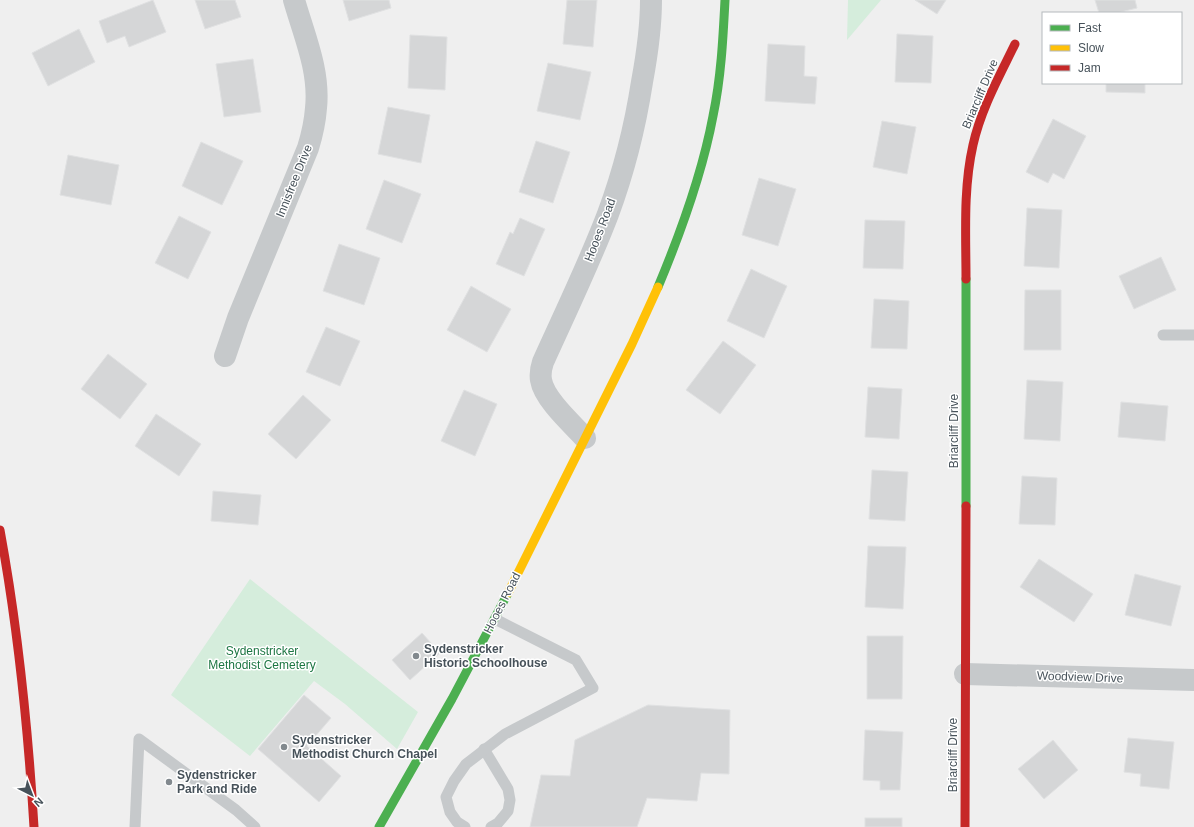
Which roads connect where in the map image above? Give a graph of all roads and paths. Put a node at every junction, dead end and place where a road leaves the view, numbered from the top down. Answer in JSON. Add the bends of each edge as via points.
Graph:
{"nodes":[{"id":1,"x":294,"y":0,"type":"edge"},
{"id":2,"x":651,"y":0,"type":"edge"},
{"id":3,"x":725,"y":0,"type":"edge"},
{"id":4,"x":1015,"y":44,"type":"dead end"},
{"id":5,"x":1163,"y":335,"type":"dead end"},
{"id":6,"x":1194,"y":335,"type":"edge"},
{"id":7,"x":225,"y":356,"type":"dead end"},
{"id":8,"x":585,"y":438,"type":"junction"},
{"id":9,"x":0,"y":530,"type":"edge"},
{"id":10,"x":495,"y":619,"type":"junction"},
{"id":11,"x":965,"y":674,"type":"junction"},
{"id":12,"x":1194,"y":680,"type":"edge"},
{"id":13,"x":484,"y":750,"type":"junction"},
{"id":14,"x":34,"y":827,"type":"edge"},
{"id":15,"x":135,"y":827,"type":"edge"},
{"id":16,"x":256,"y":827,"type":"edge"},
{"id":17,"x":379,"y":827,"type":"edge"},
{"id":18,"x":465,"y":827,"type":"edge"},
{"id":19,"x":491,"y":827,"type":"edge"},
{"id":20,"x":965,"y":827,"type":"edge"}],
"edges":[{"from":1,"to":7,"type":"street","name":"Innisfree Drive","via":[[316,82],[313,127],[308,148],[238,318]]},
{"from":2,"to":8,"type":"street","name":"Hooes Road","via":[[637,112],[624,165],[608,214],[541,370],[541,380],[548,395]]},
{"from":3,"to":8,"type":"main road","name":"Hooes Road","via":[[716,100],[692,198],[669,262]]},
{"from":4,"to":11,"type":"main road","name":"Briarcliff Drive","via":[[983,112],[973,144],[968,174]]},
{"from":5,"to":6,"type":"lane"},
{"from":8,"to":10,"type":"main road","name":"Hooes Road"},
{"from":9,"to":14,"type":"main road","via":[[23,684]]},
{"from":10,"to":13,"type":"lane","via":[[576,660],[593,688],[505,734]]},
{"from":10,"to":17,"type":"main road","name":"Hooes Road"},
{"from":11,"to":12,"type":"street","name":"Woodview Drive"},
{"from":11,"to":20,"type":"main road","name":"Briarcliff Drive"},
{"from":13,"to":18,"type":"lane","via":[[466,764],[446,797],[450,812]]},
{"from":13,"to":19,"type":"lane","via":[[508,789],[510,800],[508,811]]},
{"from":15,"to":16,"type":"lane","via":[[139,739]]}]}
